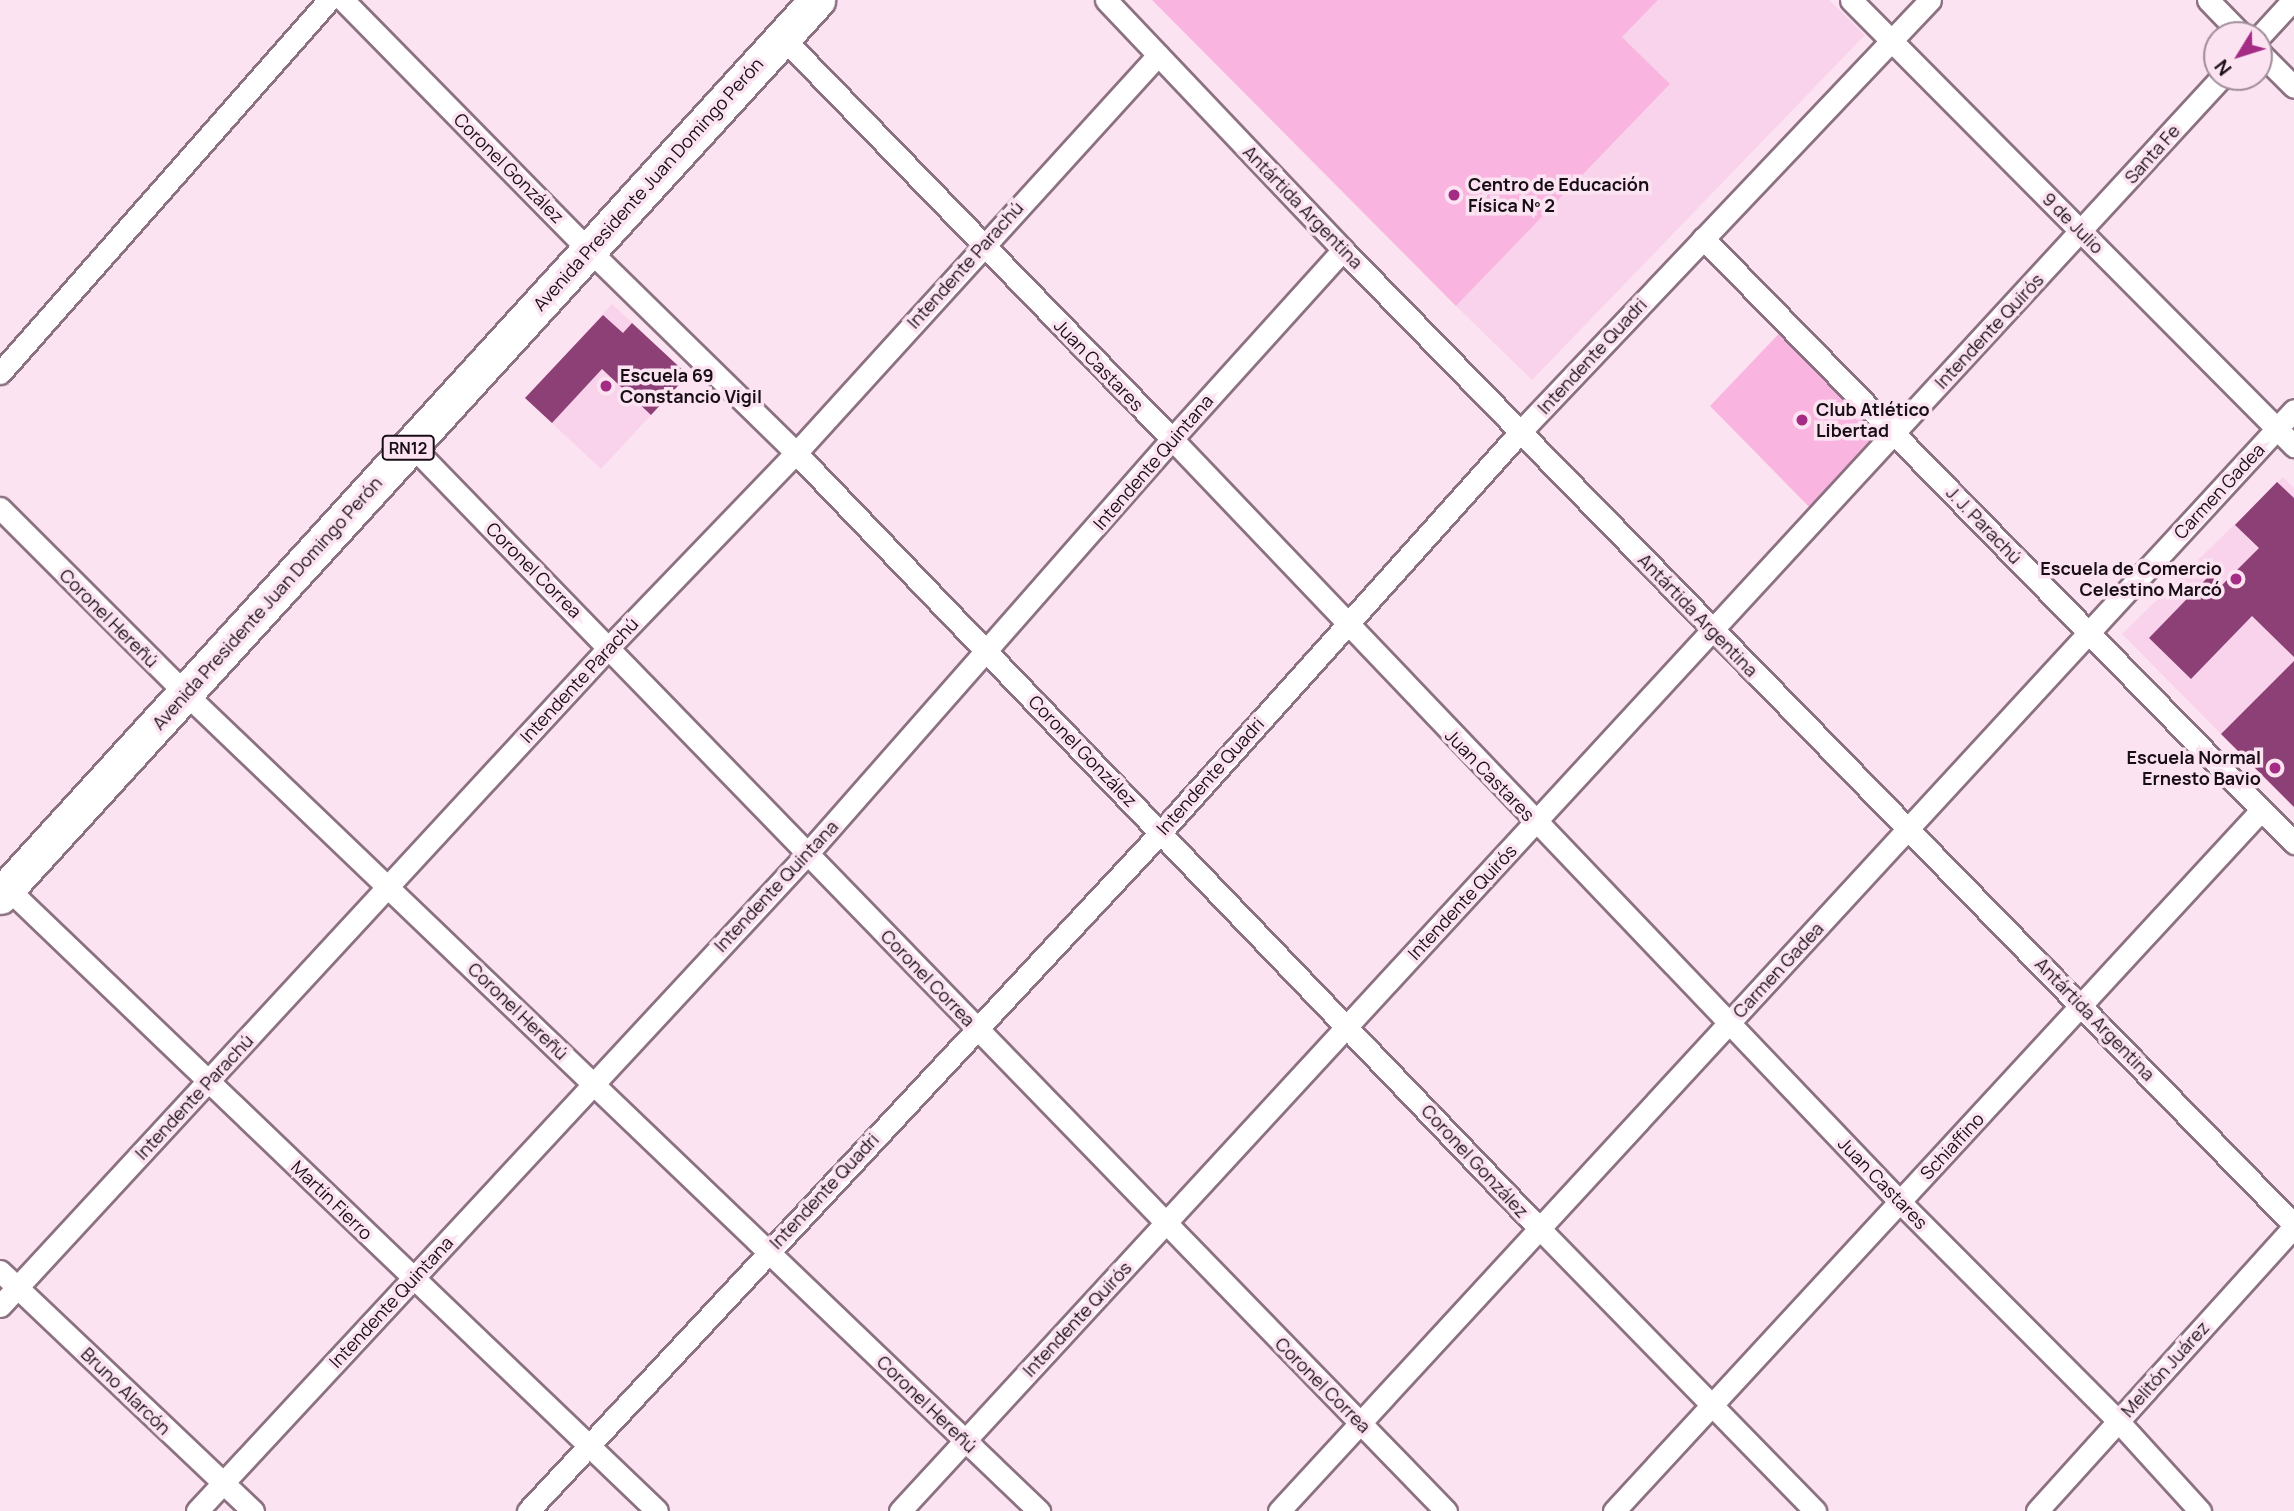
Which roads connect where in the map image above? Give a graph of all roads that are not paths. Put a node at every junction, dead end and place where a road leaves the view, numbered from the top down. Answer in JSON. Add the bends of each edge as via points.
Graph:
{"nodes":[{"id":1,"x":329,"y":0,"type":"edge"},
{"id":2,"x":343,"y":0,"type":"edge"},
{"id":3,"x":817,"y":0,"type":"edge"},
{"id":4,"x":1106,"y":0,"type":"edge"},
{"id":5,"x":1852,"y":0,"type":"edge"},
{"id":6,"x":1930,"y":0,"type":"edge"},
{"id":7,"x":2208,"y":0,"type":"edge"},
{"id":8,"x":2293,"y":0,"type":"edge"},
{"id":9,"x":2228,"y":21,"type":"edge"},
{"id":10,"x":2273,"y":22,"type":"edge"},
{"id":11,"x":782,"y":37,"type":"junction"},
{"id":12,"x":1891,"y":40,"type":"junction"},
{"id":13,"x":1158,"y":55,"type":"junction"},
{"id":14,"x":2273,"y":66,"type":"edge"},
{"id":15,"x":2294,"y":87,"type":"edge"},
{"id":16,"x":2209,"y":91,"type":"edge"},
{"id":17,"x":2081,"y":232,"type":"junction"},
{"id":18,"x":1703,"y":238,"type":"junction"},
{"id":19,"x":982,"y":245,"type":"junction"},
{"id":20,"x":589,"y":250,"type":"junction"},
{"id":21,"x":1343,"y":250,"type":"junction"},
{"id":22,"x":2,"y":366,"type":"edge"},
{"id":23,"x":2294,"y":410,"type":"edge"},
{"id":24,"x":2277,"y":429,"type":"junction"},
{"id":25,"x":1521,"y":431,"type":"junction"},
{"id":26,"x":1895,"y":433,"type":"junction"},
{"id":27,"x":1172,"y":439,"type":"junction"},
{"id":28,"x":411,"y":445,"type":"junction"},
{"id":29,"x":2294,"y":446,"type":"edge"},
{"id":30,"x":796,"y":453,"type":"junction"},
{"id":31,"x":0,"y":508,"type":"edge"},
{"id":32,"x":1346,"y":624,"type":"junction"},
{"id":33,"x":1712,"y":631,"type":"junction"},
{"id":34,"x":2089,"y":632,"type":"junction"},
{"id":35,"x":610,"y":646,"type":"junction"},
{"id":36,"x":987,"y":651,"type":"junction"},
{"id":37,"x":185,"y":693,"type":"junction"},
{"id":38,"x":2261,"y":810,"type":"junction"},
{"id":39,"x":1536,"y":822,"type":"junction"},
{"id":40,"x":1910,"y":828,"type":"junction"},
{"id":41,"x":1161,"y":832,"type":"junction"},
{"id":42,"x":2294,"y":843,"type":"edge"},
{"id":43,"x":807,"y":854,"type":"junction"},
{"id":44,"x":388,"y":887,"type":"junction"},
{"id":45,"x":4,"y":892,"type":"edge"},
{"id":46,"x":2082,"y":1006,"type":"junction"},
{"id":47,"x":1729,"y":1023,"type":"junction"},
{"id":48,"x":1348,"y":1026,"type":"junction"},
{"id":49,"x":976,"y":1027,"type":"junction"},
{"id":50,"x":208,"y":1081,"type":"junction"},
{"id":51,"x":594,"y":1084,"type":"junction"},
{"id":52,"x":1900,"y":1202,"type":"junction"},
{"id":53,"x":1165,"y":1224,"type":"junction"},
{"id":54,"x":2294,"y":1226,"type":"edge"},
{"id":55,"x":1540,"y":1229,"type":"junction"},
{"id":56,"x":768,"y":1252,"type":"junction"},
{"id":57,"x":0,"y":1270,"type":"edge"},
{"id":58,"x":414,"y":1278,"type":"junction"},
{"id":59,"x":17,"y":1287,"type":"junction"},
{"id":60,"x":0,"y":1306,"type":"edge"},
{"id":61,"x":1711,"y":1406,"type":"junction"},
{"id":62,"x":2118,"y":1421,"type":"junction"},
{"id":63,"x":1361,"y":1423,"type":"junction"},
{"id":64,"x":965,"y":1440,"type":"junction"},
{"id":65,"x":589,"y":1446,"type":"junction"},
{"id":66,"x":223,"y":1483,"type":"junction"},
{"id":67,"x":197,"y":1511,"type":"edge"},
{"id":68,"x":253,"y":1511,"type":"edge"},
{"id":69,"x":528,"y":1511,"type":"edge"},
{"id":70,"x":657,"y":1511,"type":"edge"},
{"id":71,"x":900,"y":1511,"type":"edge"},
{"id":72,"x":1039,"y":1511,"type":"edge"},
{"id":73,"x":1279,"y":1511,"type":"edge"},
{"id":74,"x":1446,"y":1511,"type":"edge"},
{"id":75,"x":1614,"y":1511,"type":"edge"},
{"id":76,"x":1815,"y":1511,"type":"edge"},
{"id":77,"x":2037,"y":1511,"type":"edge"},
{"id":78,"x":2200,"y":1511,"type":"edge"}],
"edges":[{"from":1,"to":22,"type":"street"},
{"from":2,"to":20,"type":"street","name":"Coronel González"},
{"from":3,"to":11,"type":"highway","name":"Avenida Presidente Juan Domingo Perón","number":"RN12"},
{"from":4,"to":13,"type":"street","name":"Antártida Argentina"},
{"from":5,"to":12,"type":"street","name":"9 de Julio"},
{"from":6,"to":12,"type":"street","name":"Intendente Quadri"},
{"from":7,"to":9,"type":"street"},
{"from":8,"to":10,"type":"street"},
{"from":11,"to":19,"type":"street","name":"Juan Castares"},
{"from":11,"to":20,"type":"highway","name":"Avenida Presidente Juan Domingo Perón","number":"RN12"},
{"from":12,"to":17,"type":"street","name":"9 de Julio"},
{"from":12,"to":18,"type":"street","name":"Intendente Quadri"},
{"from":13,"to":19,"type":"street","name":"Intendente Parachú"},
{"from":13,"to":21,"type":"street","name":"Antártida Argentina"},
{"from":14,"to":15,"type":"street"},
{"from":16,"to":17,"type":"street","name":"Santa Fe"},
{"from":17,"to":24,"type":"street","name":"9 de Julio"},
{"from":17,"to":26,"type":"street","name":"Intendente Quirós"},
{"from":18,"to":25,"type":"street","name":"Intendente Quadri"},
{"from":18,"to":26,"type":"street","name":"J. J. Parachú"},
{"from":19,"to":27,"type":"street","name":"Juan Castares"},
{"from":19,"to":30,"type":"street","name":"Intendente Parachú"},
{"from":20,"to":28,"type":"highway","name":"Avenida Presidente Juan Domingo Perón","number":"RN12"},
{"from":20,"to":30,"type":"street","name":"Coronel González"},
{"from":21,"to":25,"type":"street","name":"Antártida Argentina"},
{"from":21,"to":27,"type":"street","name":"Intendente Quintana"},
{"from":23,"to":24,"type":"street","name":"Carmen Gadea"},
{"from":24,"to":29,"type":"street","name":"9 de Julio"},
{"from":24,"to":34,"type":"street","name":"Carmen Gadea"},
{"from":25,"to":32,"type":"street","name":"Intendente Quadri"},
{"from":25,"to":33,"type":"street","name":"Antártida Argentina"},
{"from":26,"to":33,"type":"street","name":"Intendente Quirós"},
{"from":26,"to":34,"type":"street","name":"J. J. Parachú"},
{"from":27,"to":32,"type":"street","name":"Juan Castares"},
{"from":27,"to":36,"type":"street","name":"Intendente Quintana"},
{"from":28,"to":35,"type":"street","name":"Coronel Correa"},
{"from":28,"to":37,"type":"highway","name":"Avenida Presidente Juan Domingo Perón","number":"RN12"},
{"from":30,"to":35,"type":"street","name":"Intendente Parachú"},
{"from":30,"to":36,"type":"street","name":"Coronel González"},
{"from":31,"to":37,"type":"street","name":"Coronel Hereñú"},
{"from":32,"to":39,"type":"street","name":"Juan Castares"},
{"from":32,"to":41,"type":"street","name":"Intendente Quadri"},
{"from":33,"to":39,"type":"street","name":"Intendente Quirós"},
{"from":33,"to":40,"type":"street","name":"Antártida Argentina"},
{"from":34,"to":38,"type":"street","name":"J. J. Parachú"},
{"from":34,"to":40,"type":"street","name":"Carmen Gadea"},
{"from":35,"to":43,"type":"street","name":"Coronel Correa"},
{"from":35,"to":44,"type":"street","name":"Intendente Parachú"},
{"from":36,"to":41,"type":"street","name":"Coronel González"},
{"from":36,"to":43,"type":"street","name":"Intendente Quintana"},
{"from":37,"to":44,"type":"street","name":"Coronel Hereñú"},
{"from":37,"to":45,"type":"highway","name":"Avenida Presidente Juan Domingo Perón","number":"RN12"},
{"from":38,"to":42,"type":"street","name":"J. J. Parachú"},
{"from":38,"to":46,"type":"street","name":"Schiaffino"},
{"from":39,"to":47,"type":"street","name":"Juan Castares"},
{"from":39,"to":48,"type":"street","name":"Intendente Quirós"},
{"from":40,"to":46,"type":"street","name":"Antártida Argentina"},
{"from":40,"to":47,"type":"street","name":"Carmen Gadea"},
{"from":41,"to":48,"type":"street","name":"Coronel González"},
{"from":41,"to":49,"type":"street","name":"Intendente Quadri"},
{"from":43,"to":49,"type":"street","name":"Coronel Correa"},
{"from":43,"to":51,"type":"street","name":"Intendente Quintana"},
{"from":44,"to":50,"type":"street","name":"Intendente Parachú"},
{"from":44,"to":51,"type":"street","name":"Coronel Hereñú"},
{"from":45,"to":50,"type":"street","name":"Martín Fierro"},
{"from":46,"to":52,"type":"street","name":"Schiaffino"},
{"from":46,"to":54,"type":"street","name":"Antártida Argentina"},
{"from":47,"to":52,"type":"street","name":"Juan Castares"},
{"from":47,"to":55,"type":"street","name":"Carmen Gadea"},
{"from":48,"to":53,"type":"street","name":"Intendente Quirós"},
{"from":48,"to":55,"type":"street","name":"Coronel González"},
{"from":49,"to":53,"type":"street","name":"Coronel Correa"},
{"from":49,"to":56,"type":"street","name":"Intendente Quadri"},
{"from":50,"to":58,"type":"street","name":"Martín Fierro"},
{"from":50,"to":59,"type":"street","name":"Intendente Parachú"},
{"from":51,"to":56,"type":"street","name":"Coronel Hereñú"},
{"from":51,"to":58,"type":"street","name":"Intendente Quintana"},
{"from":52,"to":61,"type":"street","name":"Schiaffino"},
{"from":52,"to":62,"type":"street","name":"Juan Castares"},
{"from":53,"to":63,"type":"street","name":"Coronel Correa"},
{"from":53,"to":64,"type":"street","name":"Intendente Quirós"},
{"from":54,"to":62,"type":"street","name":"Melitón Juárez"},
{"from":55,"to":61,"type":"street","name":"Coronel González"},
{"from":55,"to":63,"type":"street","name":"Carmen Gadea"},
{"from":56,"to":64,"type":"street","name":"Coronel Hereñú"},
{"from":56,"to":65,"type":"street","name":"Intendente Quadri"},
{"from":57,"to":59,"type":"street","name":"Bruno Alarcón"},
{"from":58,"to":65,"type":"street","name":"Martín Fierro"},
{"from":58,"to":66,"type":"street","name":"Intendente Quintana"},
{"from":59,"to":60,"type":"street","name":"Intendente Parachú"},
{"from":59,"to":66,"type":"street","name":"Bruno Alarcón"},
{"from":61,"to":75,"type":"street","name":"Schiaffino"},
{"from":61,"to":76,"type":"street","name":"Coronel González"},
{"from":62,"to":77,"type":"street","name":"Melitón Juárez"},
{"from":62,"to":78,"type":"street","name":"Juan Castares"},
{"from":63,"to":73,"type":"street","name":"Carmen Gadea"},
{"from":63,"to":74,"type":"street","name":"Coronel Correa"},
{"from":64,"to":71,"type":"street","name":"Intendente Quirós"},
{"from":64,"to":72,"type":"street","name":"Coronel Hereñú"},
{"from":65,"to":69,"type":"street","name":"Intendente Quadri"},
{"from":65,"to":70,"type":"street","name":"Martín Fierro"},
{"from":66,"to":67,"type":"street","name":"Intendente Quintana"},
{"from":66,"to":68,"type":"street","name":"Bruno Alarcón"}]}
